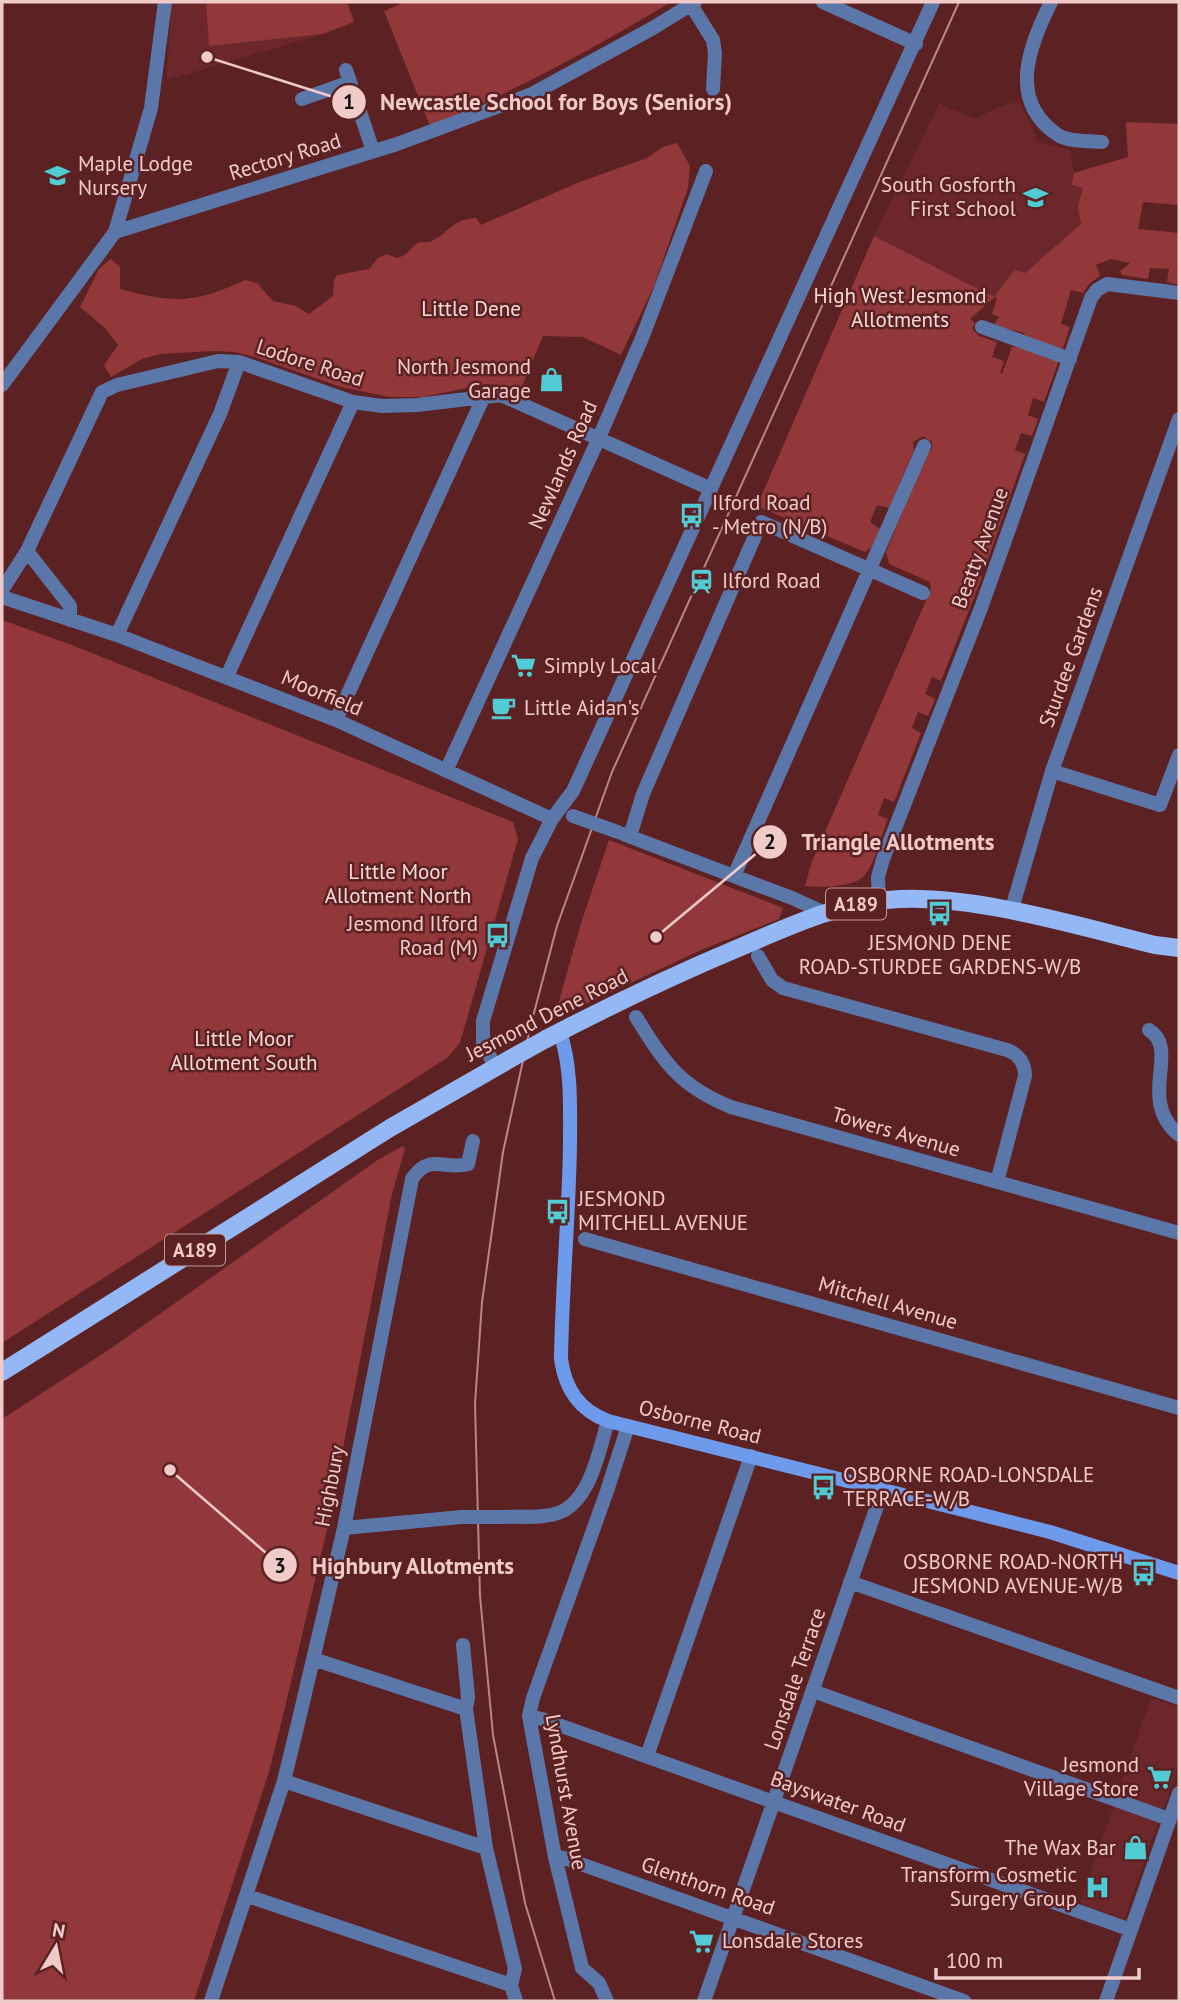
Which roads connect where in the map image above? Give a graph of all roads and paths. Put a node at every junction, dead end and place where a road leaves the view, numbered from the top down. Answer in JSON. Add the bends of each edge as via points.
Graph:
{"nodes":[{"id":1,"x":165,"y":2,"type":"edge"},
{"id":2,"x":824,"y":2,"type":"edge"},
{"id":3,"x":933,"y":2,"type":"edge"},
{"id":4,"x":1051,"y":2,"type":"edge"},
{"id":5,"x":693,"y":3,"type":"edge"},
{"id":6,"x":916,"y":44,"type":"junction"},
{"id":7,"x":713,"y":89,"type":"dead end"},
{"id":8,"x":302,"y":99,"type":"dead end"},
{"id":9,"x":1102,"y":142,"type":"dead end"},
{"id":10,"x":373,"y":151,"type":"junction"},
{"id":11,"x":706,"y":171,"type":"dead end"},
{"id":12,"x":115,"y":232,"type":"junction"},
{"id":13,"x":1179,"y":293,"type":"edge"},
{"id":14,"x":982,"y":327,"type":"dead end"},
{"id":15,"x":1070,"y":359,"type":"junction"},
{"id":16,"x":239,"y":362,"type":"junction"},
{"id":17,"x":2,"y":385,"type":"edge"},
{"id":18,"x":484,"y":396,"type":"junction"},
{"id":19,"x":354,"y":402,"type":"junction"},
{"id":20,"x":1179,"y":419,"type":"edge"},
{"id":21,"x":598,"y":440,"type":"junction"},
{"id":22,"x":924,"y":446,"type":"dead end"},
{"id":23,"x":711,"y":489,"type":"junction"},
{"id":24,"x":27,"y":551,"type":"junction"},
{"id":25,"x":870,"y":569,"type":"junction"},
{"id":26,"x":2,"y":590,"type":"edge"},
{"id":27,"x":923,"y":593,"type":"dead end"},
{"id":28,"x":2,"y":597,"type":"edge"},
{"id":29,"x":70,"y":620,"type":"junction"},
{"id":30,"x":117,"y":635,"type":"junction"},
{"id":31,"x":227,"y":676,"type":"junction"},
{"id":32,"x":336,"y":720,"type":"junction"},
{"id":33,"x":1179,"y":755,"type":"edge"},
{"id":34,"x":446,"y":771,"type":"junction"},
{"id":35,"x":1052,"y":771,"type":"junction"},
{"id":36,"x":555,"y":815,"type":"junction"},
{"id":37,"x":624,"y":834,"type":"junction"},
{"id":38,"x":734,"y":876,"type":"junction"},
{"id":39,"x":879,"y":900,"type":"junction"},
{"id":40,"x":1011,"y":912,"type":"junction"},
{"id":41,"x":825,"y":913,"type":"junction"},
{"id":42,"x":1177,"y":948,"type":"edge"},
{"id":43,"x":758,"y":956,"type":"dead end"},
{"id":44,"x":636,"y":1017,"type":"dead end"},
{"id":45,"x":1149,"y":1030,"type":"dead end"},
{"id":46,"x":553,"y":1036,"type":"junction"},
{"id":47,"x":503,"y":1063,"type":"junction"},
{"id":48,"x":1179,"y":1135,"type":"edge"},
{"id":49,"x":473,"y":1141,"type":"dead end"},
{"id":50,"x":997,"y":1182,"type":"junction"},
{"id":51,"x":1179,"y":1233,"type":"edge"},
{"id":52,"x":585,"y":1239,"type":"dead end"},
{"id":53,"x":2,"y":1372,"type":"edge"},
{"id":54,"x":1179,"y":1408,"type":"edge"},
{"id":55,"x":608,"y":1421,"type":"junction"},
{"id":56,"x":628,"y":1426,"type":"junction"},
{"id":57,"x":751,"y":1456,"type":"junction"},
{"id":58,"x":883,"y":1489,"type":"junction"},
{"id":59,"x":344,"y":1528,"type":"junction"},
{"id":60,"x":1179,"y":1573,"type":"edge"},
{"id":61,"x":850,"y":1582,"type":"junction"},
{"id":62,"x":463,"y":1645,"type":"dead end"},
{"id":63,"x":313,"y":1659,"type":"junction"},
{"id":64,"x":813,"y":1691,"type":"junction"},
{"id":65,"x":1179,"y":1698,"type":"edge"},
{"id":66,"x":466,"y":1709,"type":"junction"},
{"id":67,"x":529,"y":1716,"type":"junction"},
{"id":68,"x":647,"y":1756,"type":"junction"},
{"id":69,"x":284,"y":1781,"type":"junction"},
{"id":70,"x":1179,"y":1793,"type":"edge"},
{"id":71,"x":774,"y":1801,"type":"junction"},
{"id":72,"x":1169,"y":1819,"type":"junction"},
{"id":73,"x":486,"y":1848,"type":"junction"},
{"id":74,"x":555,"y":1857,"type":"junction"},
{"id":75,"x":248,"y":1896,"type":"junction"},
{"id":76,"x":733,"y":1917,"type":"junction"},
{"id":77,"x":1131,"y":1930,"type":"junction"},
{"id":78,"x":511,"y":1985,"type":"junction"},
{"id":79,"x":211,"y":2001,"type":"edge"},
{"id":80,"x":516,"y":2001,"type":"edge"},
{"id":81,"x":607,"y":2001,"type":"edge"},
{"id":82,"x":704,"y":2001,"type":"edge"},
{"id":83,"x":964,"y":2001,"type":"edge"},
{"id":84,"x":1106,"y":2001,"type":"edge"}],
"edges":[{"from":1,"to":12,"type":"street","via":[[151,108]]},
{"from":2,"to":6,"type":"street"},
{"from":3,"to":6,"type":"street"},
{"from":4,"to":9,"type":"street","via":[[1036,32],[1027,68],[1028,100],[1060,137]]},
{"from":5,"to":7,"type":"street","name":"Rectory Road","via":[[713,40]]},
{"from":5,"to":10,"type":"street","name":"Rectory Road","via":[[532,94]]},
{"from":6,"to":23,"type":"street"},
{"from":8,"to":10,"type":"street","via":[[348,76]]},
{"from":10,"to":12,"type":"street","name":"Rectory Road"},
{"from":11,"to":21,"type":"street","name":"Newlands Road"},
{"from":12,"to":17,"type":"street"},
{"from":13,"to":15,"type":"street","name":"Beatty Avenue","via":[[1118,284],[1097,290]]},
{"from":14,"to":15,"type":"street"},
{"from":15,"to":39,"type":"street","name":"Beatty Avenue","via":[[981,608],[883,859]]},
{"from":16,"to":19,"type":"street","name":"Lodore Road"},
{"from":16,"to":24,"type":"street","name":"Lodore Road","via":[[218,361],[102,392]]},
{"from":16,"to":30,"type":"street","via":[[220,414]]},
{"from":18,"to":19,"type":"street","name":"Lodore Road","via":[[417,405]]},
{"from":18,"to":21,"type":"street","name":"Lodore Road","via":[[501,396]]},
{"from":18,"to":32,"type":"street"},
{"from":19,"to":31,"type":"street"},
{"from":20,"to":35,"type":"street","name":"Sturdee Gardens"},
{"from":21,"to":23,"type":"street","name":"Lodore Road"},
{"from":21,"to":34,"type":"street","name":"Newlands Road"},
{"from":22,"to":25,"type":"street"},
{"from":23,"to":36,"type":"street","via":[[573,791]]},
{"from":24,"to":26,"type":"street","name":"Lodore Road"},
{"from":24,"to":29,"type":"street","via":[[70,606]]},
{"from":25,"to":27,"type":"street"},
{"from":25,"to":37,"type":"street","via":[[761,522]]},
{"from":25,"to":38,"type":"street"},
{"from":28,"to":29,"type":"street","name":"Moorfield"},
{"from":29,"to":30,"type":"street","name":"Moorfield"},
{"from":30,"to":31,"type":"street","name":"Moorfield"},
{"from":31,"to":32,"type":"street","name":"Moorfield"},
{"from":32,"to":34,"type":"street","name":"Moorfield"},
{"from":33,"to":35,"type":"street","via":[[1160,805]]},
{"from":34,"to":36,"type":"street","name":"Moorfield"},
{"from":35,"to":40,"type":"street","name":"Sturdee Gardens"},
{"from":36,"to":37,"type":"street","name":"Moorfield","bridge":true,"via":[[573,816]]},
{"from":36,"to":47,"type":"street","via":[[524,882],[483,1021],[483,1042]]},
{"from":37,"to":38,"type":"street","name":"Moorfield"},
{"from":38,"to":41,"type":"street","name":"Moorfield"},
{"from":39,"to":40,"type":"main road","name":"Jesmond Dene Road","number":"A189","via":[[931,900]]},
{"from":39,"to":41,"type":"main road","name":"Jesmond Dene Road","number":"A189"},
{"from":40,"to":42,"type":"main road","name":"Jesmond Dene Road","number":"A189"},
{"from":41,"to":46,"type":"main road","name":"Jesmond Dene Road","number":"A189","via":[[677,975]]},
{"from":43,"to":50,"type":"street","via":[[772,980],[783,988],[1017,1055],[1026,1076]]},
{"from":44,"to":50,"type":"street","name":"Towers Avenue","via":[[667,1064],[715,1101]]},
{"from":45,"to":48,"type":"street","via":[[1161,1037],[1169,1051],[1164,1109]]},
{"from":46,"to":47,"type":"main road","name":"Jesmond Dene Road","number":"A189","bridge":true},
{"from":46,"to":55,"type":"main road","name":"Osborne Road","via":[[569,1069],[570,1104],[562,1369],[580,1404]]},
{"from":47,"to":53,"type":"main road","name":"Jesmond Dene Road","number":"A189","via":[[390,1128]]},
{"from":49,"to":59,"type":"street","name":"Highbury","via":[[468,1164],[430,1163],[412,1179]]},
{"from":50,"to":51,"type":"street","name":"Towers Avenue"},
{"from":52,"to":54,"type":"street","name":"Mitchell Avenue"},
{"from":55,"to":56,"type":"main road","name":"Osborne Road"},
{"from":55,"to":59,"type":"street","bridge":true,"via":[[588,1482],[578,1500],[559,1513]]},
{"from":56,"to":57,"type":"main road","name":"Osborne Road"},
{"from":56,"to":67,"type":"street","name":"Lyndhurst Avenue"},
{"from":57,"to":58,"type":"main road","name":"Osborne Road"},
{"from":57,"to":68,"type":"street"},
{"from":58,"to":60,"type":"main road","name":"Osborne Road","via":[[1050,1532]]},
{"from":58,"to":61,"type":"street","name":"Lonsdale Terrace"},
{"from":59,"to":63,"type":"street","name":"Highbury"},
{"from":61,"to":64,"type":"street","name":"Lonsdale Terrace"},
{"from":61,"to":65,"type":"street"},
{"from":62,"to":66,"type":"street"},
{"from":63,"to":66,"type":"street"},
{"from":63,"to":69,"type":"street","name":"Highbury"},
{"from":64,"to":71,"type":"street","name":"Lonsdale Terrace"},
{"from":64,"to":72,"type":"street"},
{"from":66,"to":73,"type":"street"},
{"from":67,"to":68,"type":"street","name":"Bayswater Road"},
{"from":67,"to":74,"type":"street","name":"Lyndhurst Avenue"},
{"from":68,"to":71,"type":"street","name":"Bayswater Road"},
{"from":69,"to":73,"type":"street"},
{"from":69,"to":75,"type":"street","name":"Highbury"},
{"from":70,"to":72,"type":"street"},
{"from":71,"to":76,"type":"street","name":"Lonsdale Terrace"},
{"from":71,"to":77,"type":"street","name":"Bayswater Road"},
{"from":72,"to":77,"type":"street"},
{"from":73,"to":78,"type":"street","via":[[514,1969]]},
{"from":74,"to":76,"type":"street","name":"Glenthorn Road"},
{"from":74,"to":81,"type":"street","name":"Lyndhurst Avenue","via":[[582,1968],[599,1983]]},
{"from":75,"to":78,"type":"street"},
{"from":75,"to":79,"type":"street","name":"Highbury"},
{"from":76,"to":82,"type":"street","name":"Lonsdale Terrace"},
{"from":76,"to":83,"type":"street","name":"Glenthorn Road"},
{"from":77,"to":84,"type":"street"},
{"from":78,"to":80,"type":"street"}]}
